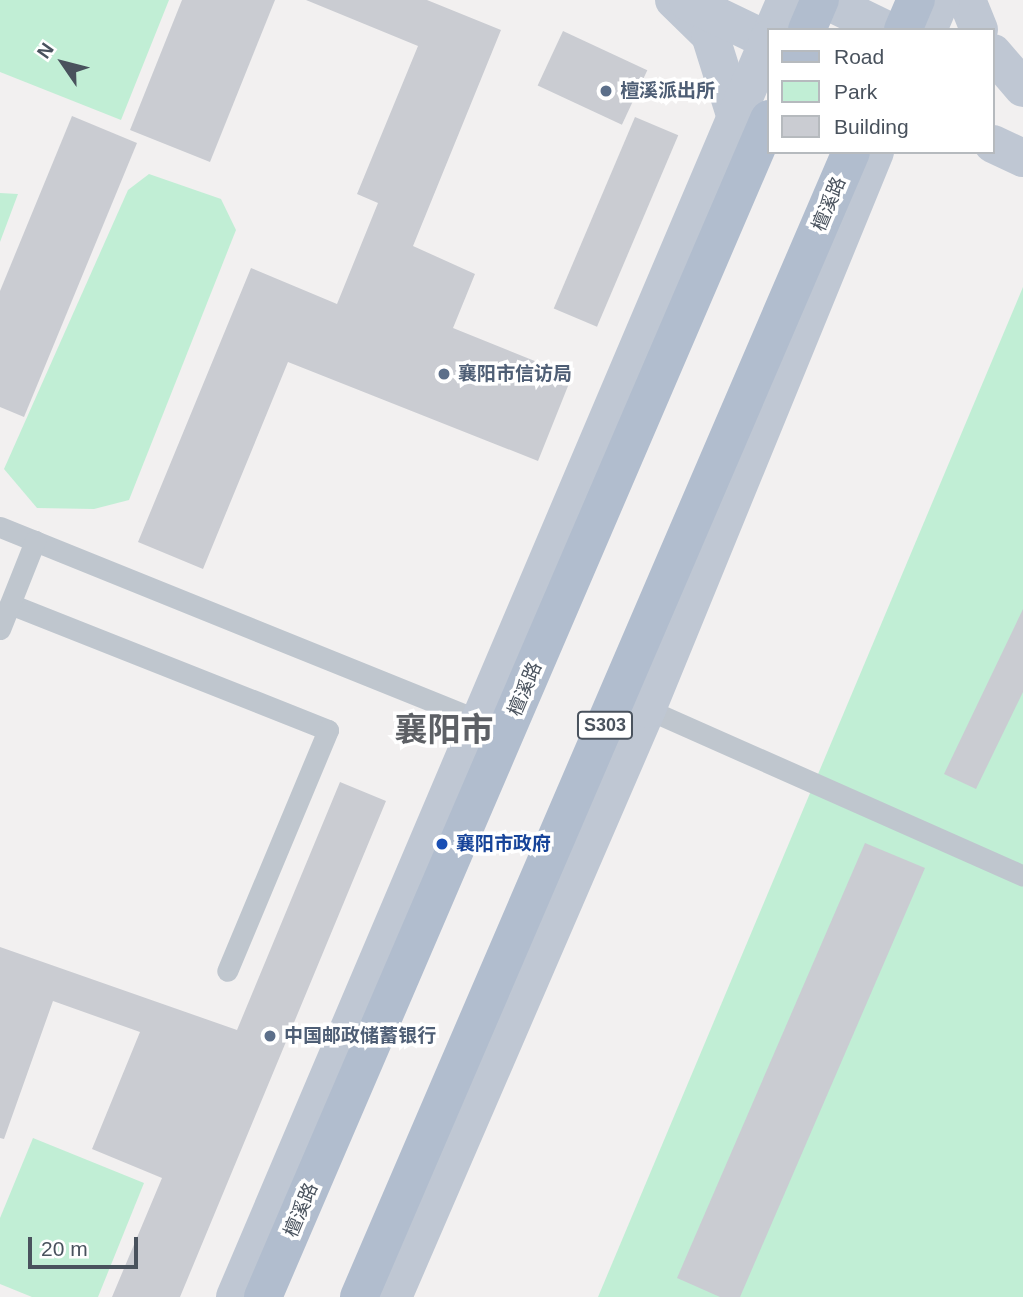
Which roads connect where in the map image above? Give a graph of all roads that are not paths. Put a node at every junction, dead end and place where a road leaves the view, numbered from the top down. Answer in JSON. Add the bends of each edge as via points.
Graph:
{"nodes":[{"id":1,"x":674,"y":0,"type":"edge"},
{"id":2,"x":682,"y":0,"type":"edge"},
{"id":3,"x":786,"y":0,"type":"edge"},
{"id":4,"x":823,"y":0,"type":"edge"},
{"id":5,"x":916,"y":0,"type":"edge"},
{"id":6,"x":941,"y":0,"type":"edge"},
{"id":7,"x":967,"y":0,"type":"edge"},
{"id":8,"x":774,"y":28,"type":"edge"},
{"id":9,"x":808,"y":28,"type":"edge"},
{"id":10,"x":883,"y":28,"type":"edge"},
{"id":11,"x":904,"y":28,"type":"edge"},
{"id":12,"x":929,"y":28,"type":"edge"},
{"id":13,"x":978,"y":28,"type":"edge"},
{"id":14,"x":768,"y":40,"type":"edge"},
{"id":15,"x":768,"y":45,"type":"edge"},
{"id":16,"x":995,"y":55,"type":"edge"},
{"id":17,"x":995,"y":79,"type":"edge"},
{"id":18,"x":1023,"y":90,"type":"edge"},
{"id":19,"x":752,"y":119,"type":"edge"},
{"id":20,"x":871,"y":156,"type":"edge"},
{"id":21,"x":0,"y":527,"type":"edge"},
{"id":22,"x":35,"y":541,"type":"junction"},
{"id":23,"x":10,"y":604,"type":"junction"},
{"id":24,"x":0,"y":629,"type":"edge"},
{"id":25,"x":632,"y":702,"type":"junction"},
{"id":26,"x":494,"y":726,"type":"junction"},
{"id":27,"x":1023,"y":876,"type":"edge"},
{"id":28,"x":227,"y":971,"type":"dead end"},
{"id":29,"x":235,"y":1297,"type":"edge"},
{"id":30,"x":263,"y":1297,"type":"edge"},
{"id":31,"x":359,"y":1297,"type":"edge"},
{"id":32,"x":393,"y":1297,"type":"edge"}],
"edges":[{"from":1,"to":19,"type":"street","via":[[710,35]]},
{"from":2,"to":14,"type":"street"},
{"from":3,"to":8,"type":"street"},
{"from":4,"to":9,"type":"main road"},
{"from":4,"to":10,"type":"street"},
{"from":5,"to":11,"type":"main road"},
{"from":6,"to":12,"type":"street"},
{"from":7,"to":13,"type":"street"},
{"from":15,"to":19,"type":"street"},
{"from":16,"to":18,"type":"street"},
{"from":17,"to":18,"type":"street"},
{"from":19,"to":26,"type":"main road","name":"檀溪路"},
{"from":20,"to":25,"type":"main road","name":"檀溪路","number":"S303"},
{"from":21,"to":22,"type":"lane"},
{"from":22,"to":23,"type":"lane"},
{"from":22,"to":26,"type":"lane"},
{"from":23,"to":24,"type":"lane"},
{"from":23,"to":28,"type":"lane","via":[[328,730]]},
{"from":25,"to":27,"type":"lane"},
{"from":25,"to":31,"type":"main road","name":"檀溪路","number":"S303"},
{"from":25,"to":32,"type":"street"},
{"from":26,"to":29,"type":"street"},
{"from":26,"to":30,"type":"main road","name":"檀溪路"}]}
